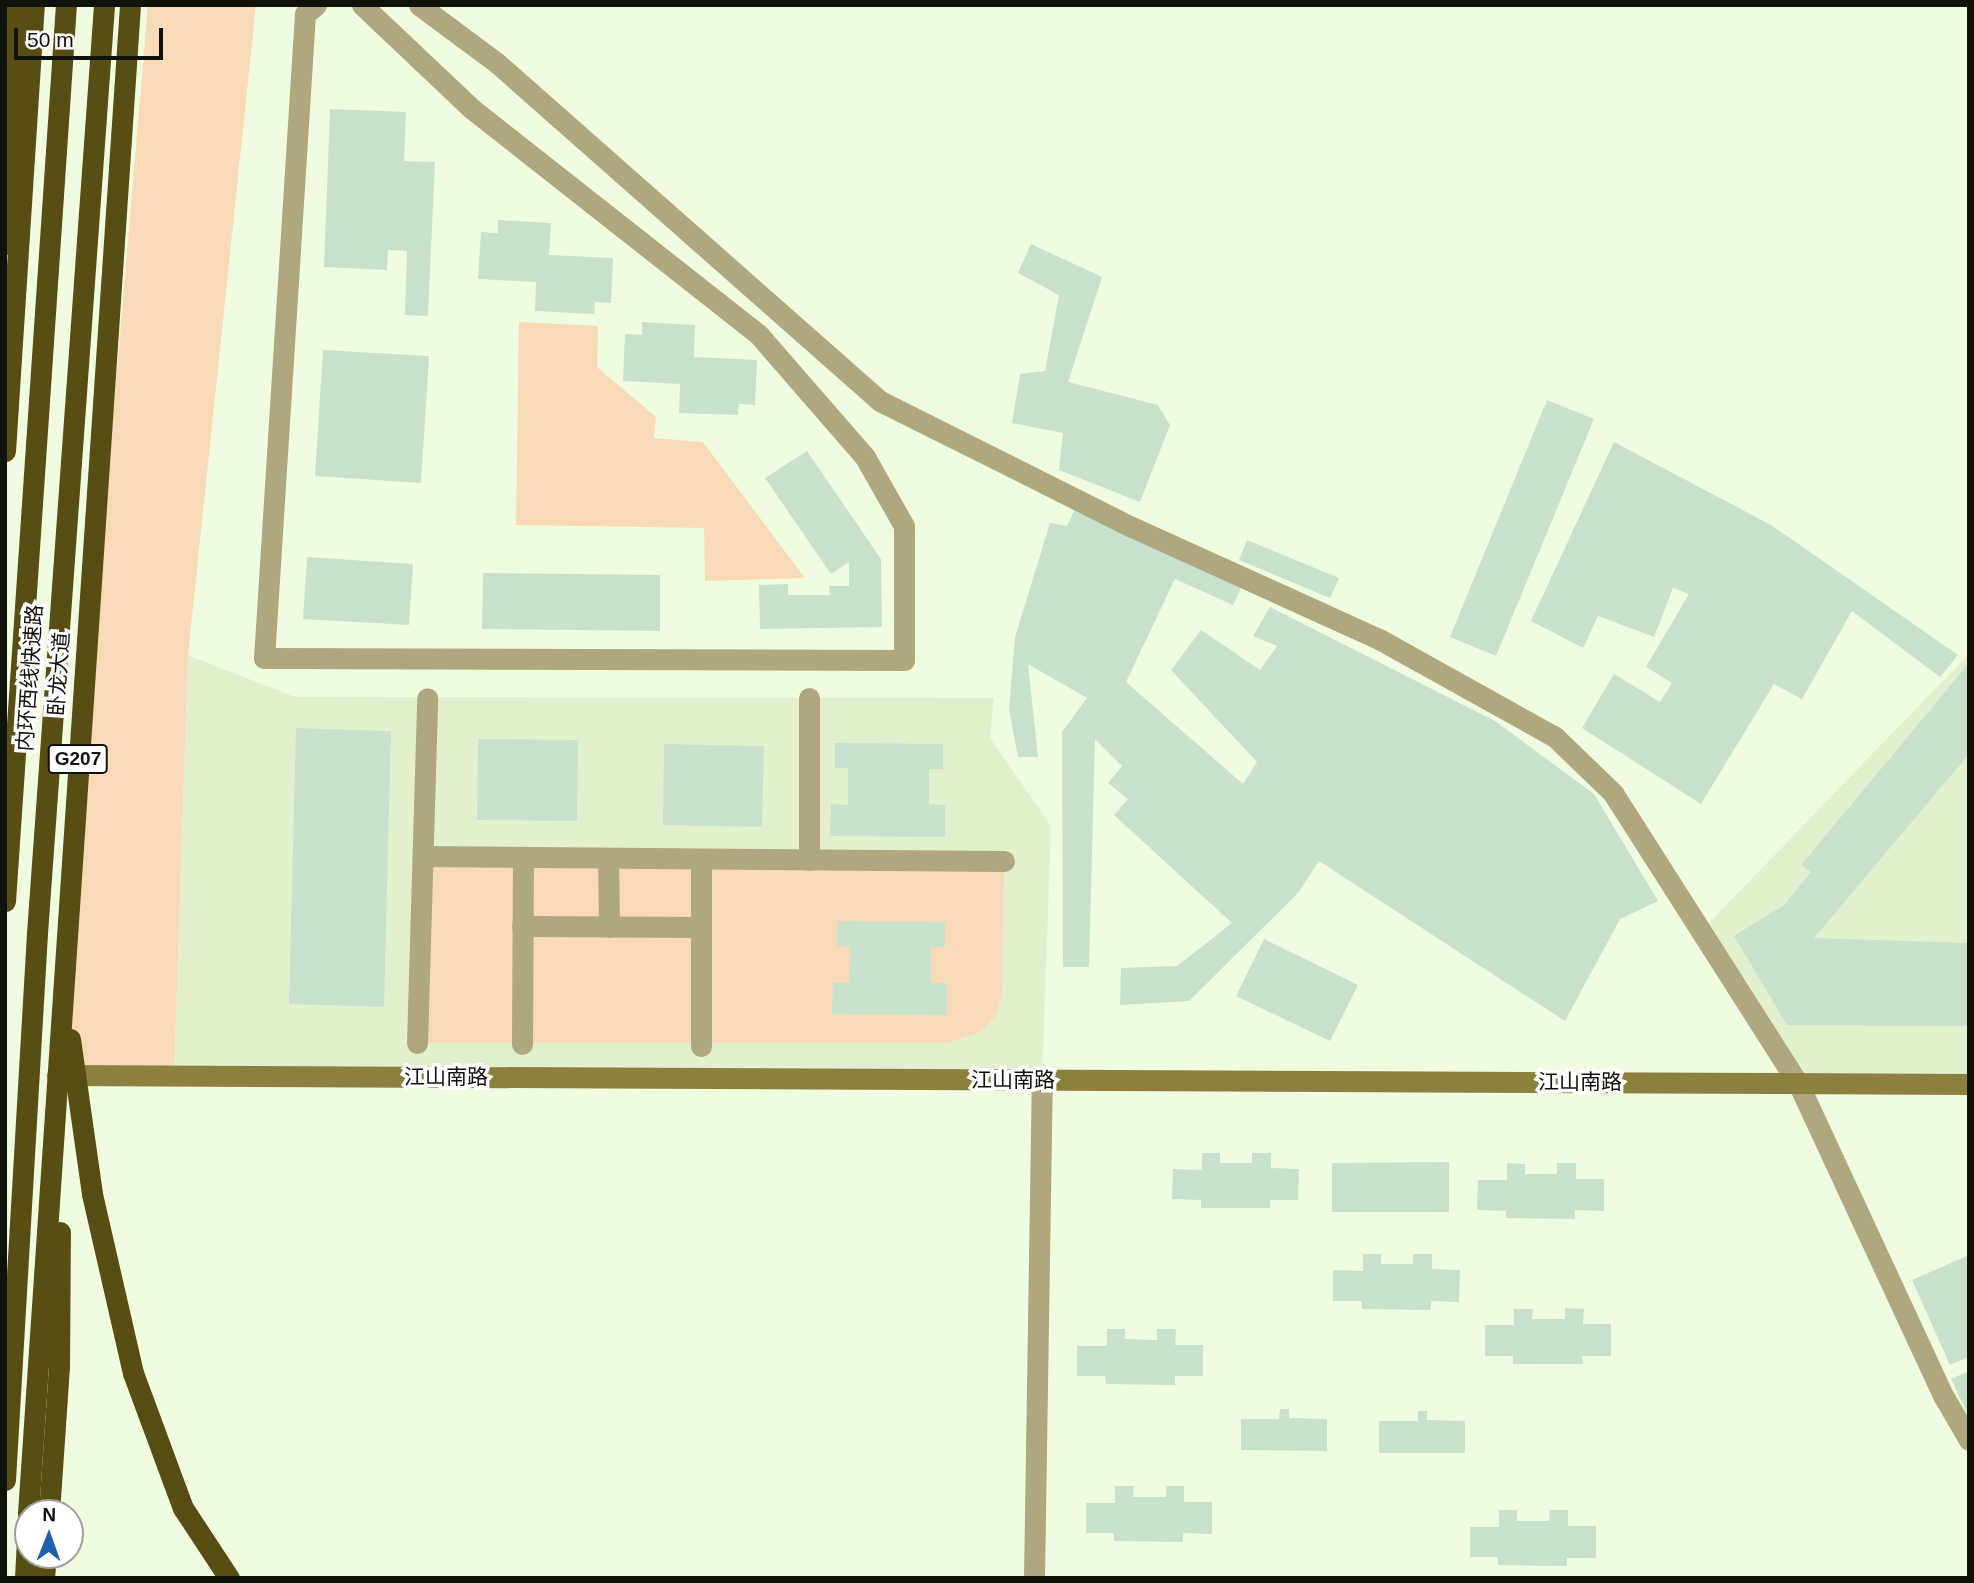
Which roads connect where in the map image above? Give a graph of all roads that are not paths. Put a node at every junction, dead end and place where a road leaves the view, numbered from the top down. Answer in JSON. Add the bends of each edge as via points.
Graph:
{"nodes":[{"id":1,"x":15,"y":5,"type":"edge"},
{"id":2,"x":34,"y":5,"type":"edge"},
{"id":3,"x":66,"y":5,"type":"edge"},
{"id":4,"x":104,"y":5,"type":"edge"},
{"id":5,"x":130,"y":5,"type":"edge"},
{"id":6,"x":142,"y":5,"type":"edge"},
{"id":7,"x":316,"y":5,"type":"edge"},
{"id":8,"x":362,"y":5,"type":"edge"},
{"id":9,"x":419,"y":5,"type":"edge"},
{"id":10,"x":5,"y":159,"type":"edge"},
{"id":11,"x":5,"y":166,"type":"edge"},
{"id":12,"x":116,"y":203,"type":"junction"},
{"id":13,"x":8,"y":405,"type":"junction"},
{"id":14,"x":70,"y":446,"type":"junction"},
{"id":15,"x":5,"y":449,"type":"edge"},
{"id":16,"x":427,"y":698,"type":"dead end"},
{"id":17,"x":809,"y":698,"type":"dead end"},
{"id":18,"x":423,"y":856,"type":"junction"},
{"id":19,"x":523,"y":859,"type":"junction"},
{"id":20,"x":608,"y":859,"type":"junction"},
{"id":21,"x":701,"y":860,"type":"junction"},
{"id":22,"x":809,"y":860,"type":"junction"},
{"id":23,"x":1004,"y":861,"type":"dead end"},
{"id":24,"x":6,"y":874,"type":"edge"},
{"id":25,"x":5,"y":901,"type":"edge"},
{"id":26,"x":523,"y":926,"type":"junction"},
{"id":27,"x":608,"y":927,"type":"junction"},
{"id":28,"x":701,"y":927,"type":"junction"},
{"id":29,"x":70,"y":1039,"type":"junction"},
{"id":30,"x":417,"y":1043,"type":"dead end"},
{"id":31,"x":522,"y":1044,"type":"dead end"},
{"id":32,"x":701,"y":1046,"type":"dead end"},
{"id":33,"x":57,"y":1075,"type":"junction"},
{"id":34,"x":1042,"y":1080,"type":"junction"},
{"id":35,"x":1798,"y":1083,"type":"junction"},
{"id":36,"x":1969,"y":1084,"type":"edge"},
{"id":37,"x":1969,"y":1440,"type":"edge"},
{"id":38,"x":5,"y":1480,"type":"edge"},
{"id":39,"x":29,"y":1499,"type":"edge"},
{"id":40,"x":50,"y":1499,"type":"edge"},
{"id":41,"x":229,"y":1578,"type":"edge"},
{"id":42,"x":1034,"y":1578,"type":"edge"}],
"edges":[{"from":1,"to":10,"type":"highway"},
{"from":2,"to":13,"type":"highway"},
{"from":3,"to":24,"type":"highway","name":"内环西线快速路"},
{"from":4,"to":14,"type":"highway","name":"内环西线快速路"},
{"from":5,"to":12,"type":"highway","name":"卧龙大道","number":"G207"},
{"from":6,"to":12,"type":"highway"},
{"from":7,"to":8,"type":"street","via":[[305,14],[264,658],[904,660],[904,526],[865,457],[758,334],[471,108]]},
{"from":9,"to":35,"type":"street","via":[[497,63],[880,401],[1132,527],[1379,639],[1555,737],[1613,793]]},
{"from":11,"to":13,"type":"highway"},
{"from":12,"to":33,"type":"highway","name":"卧龙大道","number":"G207"},
{"from":13,"to":15,"type":"highway"},
{"from":14,"to":29,"type":"highway","via":[[76,566],[94,651]]},
{"from":14,"to":38,"type":"highway","name":"内环西线快速路"},
{"from":16,"to":18,"type":"street"},
{"from":17,"to":22,"type":"street"},
{"from":18,"to":19,"type":"street"},
{"from":18,"to":30,"type":"street"},
{"from":19,"to":20,"type":"street"},
{"from":19,"to":26,"type":"street"},
{"from":20,"to":21,"type":"street"},
{"from":20,"to":27,"type":"street"},
{"from":21,"to":22,"type":"street"},
{"from":21,"to":28,"type":"street"},
{"from":22,"to":23,"type":"street"},
{"from":24,"to":25,"type":"highway","name":"内环西线快速路"},
{"from":26,"to":27,"type":"street"},
{"from":26,"to":31,"type":"street"},
{"from":27,"to":28,"type":"street"},
{"from":28,"to":32,"type":"street"},
{"from":29,"to":40,"type":"highway"},
{"from":29,"to":41,"type":"highway","via":[[92,1194],[133,1373],[183,1508]]},
{"from":33,"to":34,"type":"street","name":"江山南路"},
{"from":33,"to":39,"type":"highway","name":"卧龙大道","number":"G207"},
{"from":34,"to":35,"type":"street","name":"江山南路"},
{"from":34,"to":42,"type":"street"},
{"from":35,"to":36,"type":"street","name":"江山南路"},
{"from":35,"to":37,"type":"street","via":[[1944,1397]]}]}
